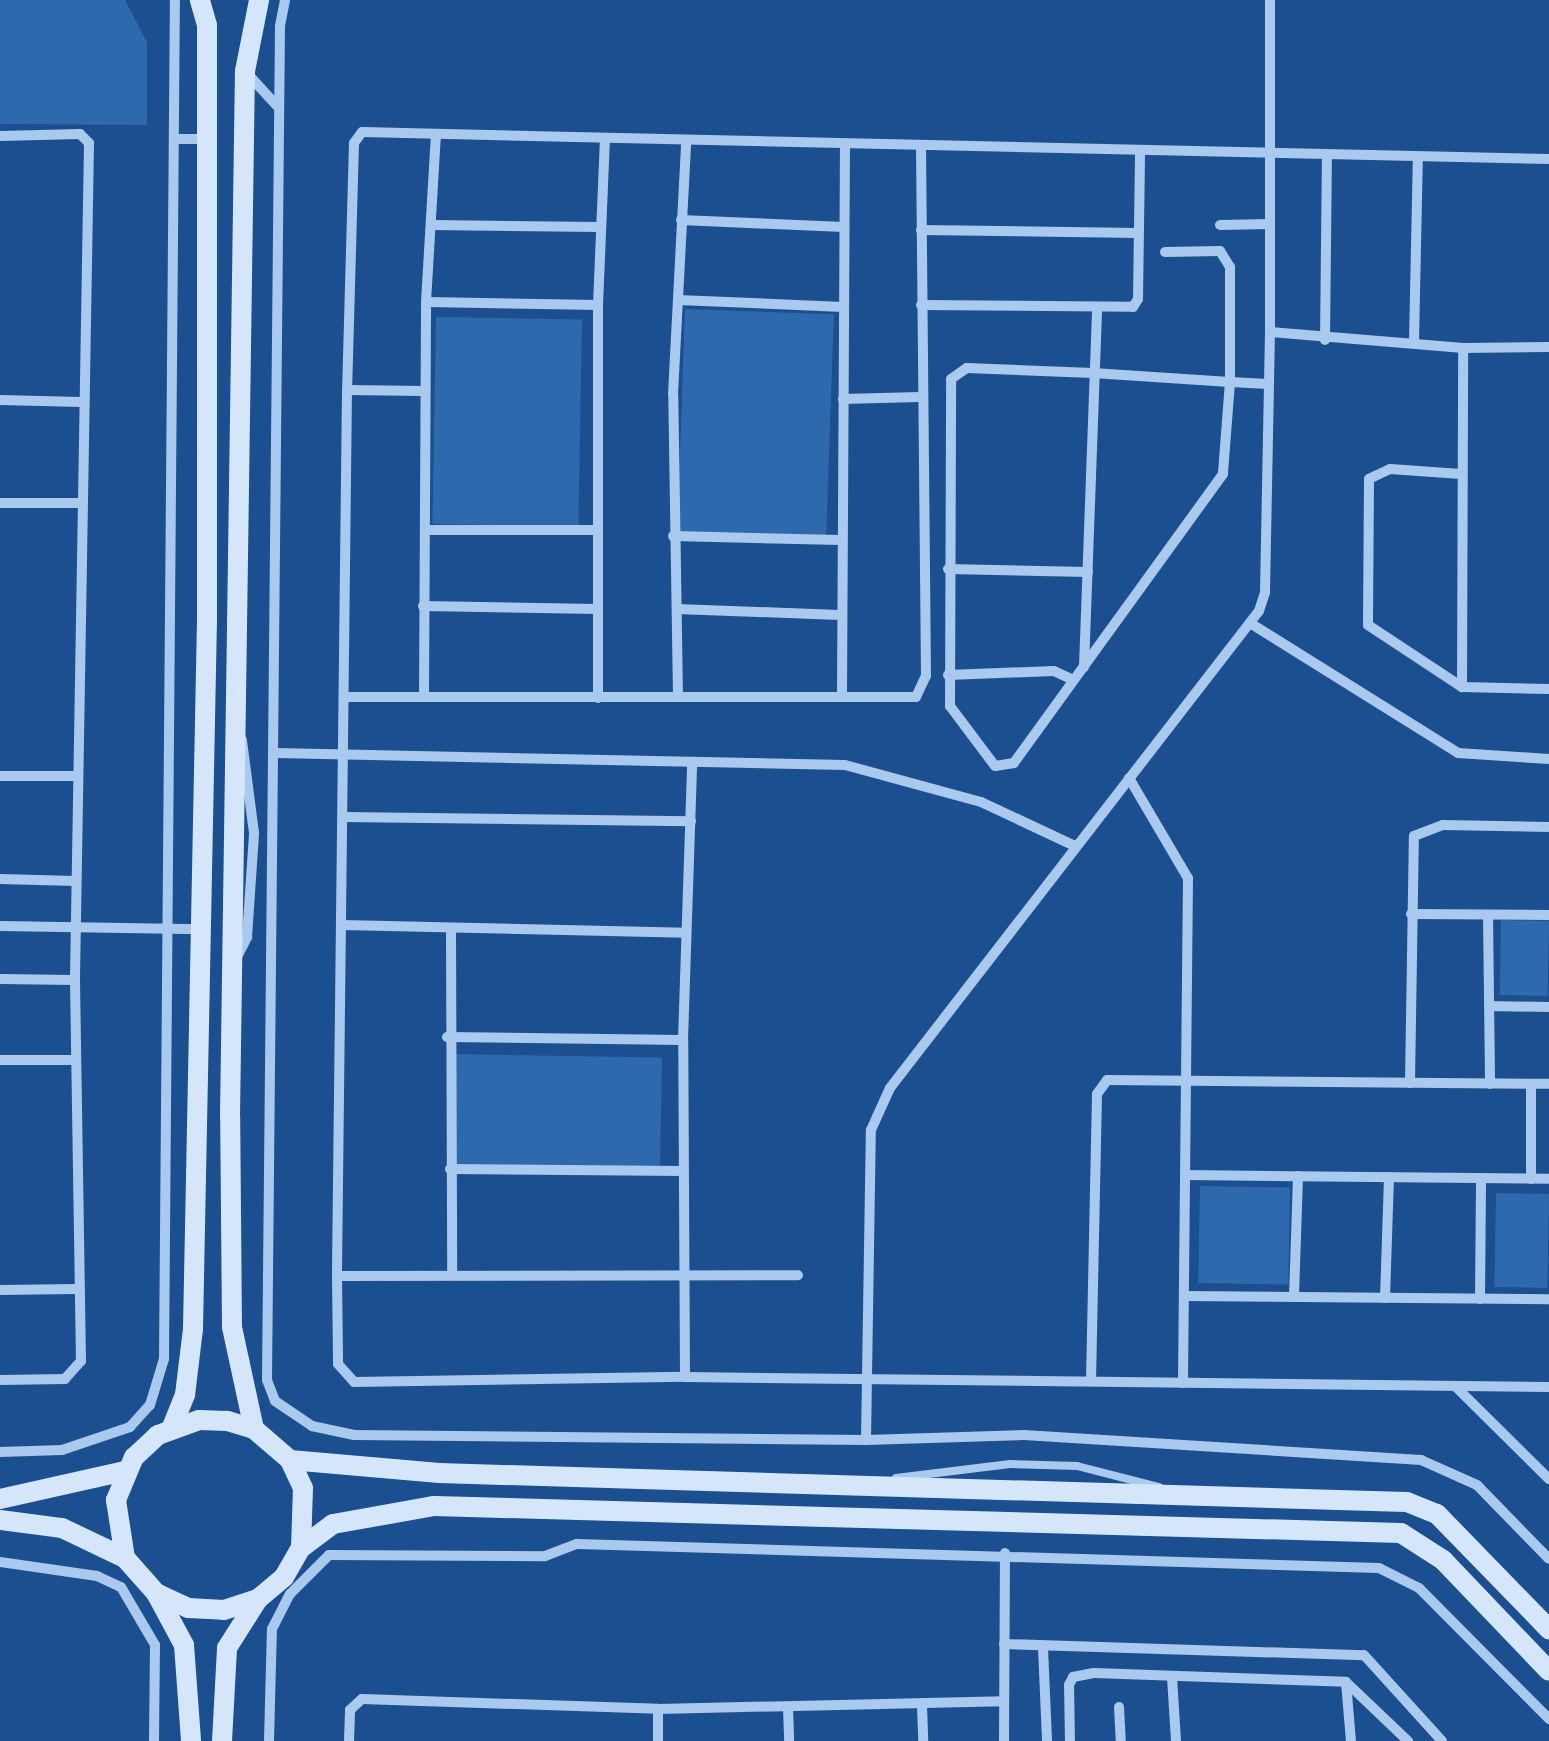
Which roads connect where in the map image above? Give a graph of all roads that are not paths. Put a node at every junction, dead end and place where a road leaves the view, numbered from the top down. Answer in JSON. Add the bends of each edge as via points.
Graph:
{"nodes":[{"id":1,"x":174,"y":0,"type":"edge"},
{"id":2,"x":200,"y":0,"type":"edge"},
{"id":3,"x":259,"y":0,"type":"edge"},
{"id":4,"x":285,"y":0,"type":"edge"},
{"id":5,"x":1270,"y":0,"type":"edge"},
{"id":6,"x":245,"y":71,"type":"junction"},
{"id":7,"x":279,"y":108,"type":"junction"},
{"id":8,"x":0,"y":136,"type":"edge"},
{"id":9,"x":436,"y":136,"type":"junction"},
{"id":10,"x":174,"y":138,"type":"junction"},
{"id":11,"x":207,"y":139,"type":"junction"},
{"id":12,"x":605,"y":140,"type":"junction"},
{"id":13,"x":686,"y":143,"type":"junction"},
{"id":14,"x":845,"y":147,"type":"junction"},
{"id":15,"x":922,"y":148,"type":"junction"},
{"id":16,"x":1140,"y":152,"type":"junction"},
{"id":17,"x":1270,"y":155,"type":"junction"},
{"id":18,"x":1327,"y":156,"type":"junction"},
{"id":19,"x":1418,"y":158,"type":"junction"},
{"id":20,"x":1549,"y":159,"type":"edge"},
{"id":21,"x":681,"y":220,"type":"junction"},
{"id":22,"x":432,"y":224,"type":"junction"},
{"id":23,"x":1270,"y":224,"type":"junction"},
{"id":24,"x":1220,"y":225,"type":"dead end"},
{"id":25,"x":599,"y":227,"type":"junction"},
{"id":26,"x":844,"y":228,"type":"junction"},
{"id":27,"x":920,"y":230,"type":"junction"},
{"id":28,"x":1138,"y":234,"type":"junction"},
{"id":29,"x":1165,"y":252,"type":"dead end"},
{"id":30,"x":678,"y":300,"type":"junction"},
{"id":31,"x":426,"y":302,"type":"junction"},
{"id":32,"x":921,"y":305,"type":"junction"},
{"id":33,"x":598,"y":306,"type":"junction"},
{"id":34,"x":843,"y":307,"type":"junction"},
{"id":35,"x":1097,"y":308,"type":"junction"},
{"id":36,"x":1270,"y":332,"type":"junction"},
{"id":37,"x":1326,"y":340,"type":"junction"},
{"id":38,"x":1414,"y":342,"type":"junction"},
{"id":39,"x":1549,"y":346,"type":"edge"},
{"id":40,"x":1463,"y":348,"type":"junction"},
{"id":41,"x":1092,"y":374,"type":"junction"},
{"id":42,"x":1230,"y":382,"type":"junction"},
{"id":43,"x":1268,"y":384,"type":"junction"},
{"id":44,"x":347,"y":390,"type":"junction"},
{"id":45,"x":424,"y":391,"type":"junction"},
{"id":46,"x":919,"y":396,"type":"junction"},
{"id":47,"x":842,"y":399,"type":"junction"},
{"id":48,"x":0,"y":400,"type":"edge"},
{"id":49,"x":81,"y":402,"type":"junction"},
{"id":50,"x":1461,"y":474,"type":"junction"},
{"id":51,"x":0,"y":502,"type":"edge"},
{"id":52,"x":80,"y":503,"type":"junction"},
{"id":53,"x":425,"y":530,"type":"junction"},
{"id":54,"x":597,"y":530,"type":"junction"},
{"id":55,"x":674,"y":536,"type":"junction"},
{"id":56,"x":841,"y":540,"type":"junction"},
{"id":57,"x":948,"y":569,"type":"junction"},
{"id":58,"x":1088,"y":572,"type":"junction"},
{"id":59,"x":424,"y":606,"type":"junction"},
{"id":60,"x":597,"y":609,"type":"junction"},
{"id":61,"x":677,"y":609,"type":"junction"},
{"id":62,"x":840,"y":615,"type":"junction"},
{"id":63,"x":1250,"y":623,"type":"junction"},
{"id":64,"x":1084,"y":667,"type":"junction"},
{"id":65,"x":948,"y":675,"type":"junction"},
{"id":66,"x":1073,"y":680,"type":"junction"},
{"id":67,"x":1462,"y":687,"type":"junction"},
{"id":68,"x":1549,"y":689,"type":"edge"},
{"id":69,"x":424,"y":696,"type":"junction"},
{"id":70,"x":842,"y":696,"type":"junction"},
{"id":71,"x":344,"y":697,"type":"junction"},
{"id":72,"x":678,"y":697,"type":"junction"},
{"id":73,"x":598,"y":698,"type":"junction"},
{"id":74,"x":276,"y":753,"type":"junction"},
{"id":75,"x":345,"y":754,"type":"junction"},
{"id":76,"x":1549,"y":759,"type":"edge"},
{"id":77,"x":692,"y":762,"type":"junction"},
{"id":78,"x":0,"y":776,"type":"edge"},
{"id":79,"x":77,"y":776,"type":"junction"},
{"id":80,"x":1129,"y":778,"type":"junction"},
{"id":81,"x":343,"y":817,"type":"junction"},
{"id":82,"x":690,"y":821,"type":"junction"},
{"id":83,"x":1549,"y":828,"type":"edge"},
{"id":84,"x":1075,"y":846,"type":"junction"},
{"id":85,"x":0,"y":879,"type":"edge"},
{"id":86,"x":76,"y":881,"type":"junction"},
{"id":87,"x":1411,"y":914,"type":"junction"},
{"id":88,"x":1488,"y":914,"type":"junction"},
{"id":89,"x":1549,"y":915,"type":"edge"},
{"id":90,"x":0,"y":926,"type":"edge"},
{"id":91,"x":342,"y":926,"type":"junction"},
{"id":92,"x":76,"y":927,"type":"junction"},
{"id":93,"x":166,"y":928,"type":"junction"},
{"id":94,"x":201,"y":928,"type":"junction"},
{"id":95,"x":451,"y":929,"type":"junction"},
{"id":96,"x":686,"y":933,"type":"junction"},
{"id":97,"x":0,"y":979,"type":"edge"},
{"id":98,"x":76,"y":980,"type":"junction"},
{"id":99,"x":1489,"y":1006,"type":"junction"},
{"id":100,"x":1549,"y":1007,"type":"edge"},
{"id":101,"x":447,"y":1037,"type":"junction"},
{"id":102,"x":683,"y":1040,"type":"junction"},
{"id":103,"x":0,"y":1060,"type":"edge"},
{"id":104,"x":75,"y":1060,"type":"junction"},
{"id":105,"x":1189,"y":1078,"type":"junction"},
{"id":106,"x":1410,"y":1083,"type":"junction"},
{"id":107,"x":1490,"y":1084,"type":"junction"},
{"id":108,"x":1531,"y":1084,"type":"junction"},
{"id":109,"x":1549,"y":1084,"type":"edge"},
{"id":110,"x":450,"y":1169,"type":"junction"},
{"id":111,"x":682,"y":1171,"type":"junction"},
{"id":112,"x":1186,"y":1175,"type":"junction"},
{"id":113,"x":1298,"y":1176,"type":"junction"},
{"id":114,"x":1389,"y":1177,"type":"junction"},
{"id":115,"x":1481,"y":1178,"type":"junction"},
{"id":116,"x":1531,"y":1178,"type":"junction"},
{"id":117,"x":1549,"y":1179,"type":"edge"},
{"id":118,"x":681,"y":1274,"type":"junction"},
{"id":119,"x":452,"y":1275,"type":"junction"},
{"id":120,"x":798,"y":1275,"type":"dead end"},
{"id":121,"x":337,"y":1276,"type":"junction"},
{"id":122,"x":76,"y":1289,"type":"junction"},
{"id":123,"x":0,"y":1290,"type":"edge"},
{"id":124,"x":1184,"y":1296,"type":"junction"},
{"id":125,"x":1294,"y":1297,"type":"junction"},
{"id":126,"x":1385,"y":1298,"type":"junction"},
{"id":127,"x":1480,"y":1298,"type":"junction"},
{"id":128,"x":1549,"y":1299,"type":"edge"},
{"id":129,"x":685,"y":1377,"type":"junction"},
{"id":130,"x":866,"y":1378,"type":"junction"},
{"id":131,"x":0,"y":1380,"type":"edge"},
{"id":132,"x":1091,"y":1381,"type":"junction"},
{"id":133,"x":1182,"y":1384,"type":"junction"},
{"id":134,"x":1456,"y":1387,"type":"junction"},
{"id":135,"x":1549,"y":1387,"type":"edge"},
{"id":136,"x":172,"y":1427,"type":"junction"},
{"id":137,"x":254,"y":1429,"type":"junction"},
{"id":138,"x":866,"y":1440,"type":"junction"},
{"id":139,"x":0,"y":1452,"type":"edge"},
{"id":140,"x":290,"y":1460,"type":"junction"},
{"id":141,"x":1544,"y":1468,"type":"edge"},
{"id":142,"x":125,"y":1471,"type":"junction"},
{"id":143,"x":1549,"y":1480,"type":"edge"},
{"id":144,"x":0,"y":1500,"type":"edge"},
{"id":145,"x":0,"y":1520,"type":"edge"},
{"id":146,"x":301,"y":1548,"type":"junction"},
{"id":147,"x":1005,"y":1553,"type":"junction"},
{"id":148,"x":125,"y":1558,"type":"junction"},
{"id":149,"x":1549,"y":1558,"type":"edge"},
{"id":150,"x":0,"y":1562,"type":"edge"},
{"id":151,"x":156,"y":1593,"type":"junction"},
{"id":152,"x":258,"y":1599,"type":"junction"},
{"id":153,"x":1549,"y":1629,"type":"edge"},
{"id":154,"x":1004,"y":1644,"type":"junction"},
{"id":155,"x":1043,"y":1648,"type":"junction"},
{"id":156,"x":1549,"y":1671,"type":"edge"},
{"id":157,"x":1172,"y":1678,"type":"junction"},
{"id":158,"x":1346,"y":1682,"type":"junction"},
{"id":159,"x":1003,"y":1701,"type":"junction"},
{"id":160,"x":922,"y":1705,"type":"junction"},
{"id":161,"x":788,"y":1707,"type":"junction"},
{"id":162,"x":1119,"y":1708,"type":"dead end"},
{"id":163,"x":658,"y":1710,"type":"junction"},
{"id":164,"x":1549,"y":1719,"type":"edge"},
{"id":165,"x":154,"y":1741,"type":"edge"},
{"id":166,"x":191,"y":1741,"type":"edge"},
{"id":167,"x":222,"y":1741,"type":"edge"},
{"id":168,"x":268,"y":1741,"type":"edge"},
{"id":169,"x":349,"y":1741,"type":"edge"},
{"id":170,"x":658,"y":1741,"type":"edge"},
{"id":171,"x":789,"y":1741,"type":"edge"},
{"id":172,"x":923,"y":1741,"type":"edge"},
{"id":173,"x":1004,"y":1741,"type":"edge"},
{"id":174,"x":1046,"y":1741,"type":"edge"},
{"id":175,"x":1070,"y":1741,"type":"edge"},
{"id":176,"x":1121,"y":1741,"type":"edge"},
{"id":177,"x":1176,"y":1741,"type":"edge"},
{"id":178,"x":1351,"y":1741,"type":"edge"},
{"id":179,"x":1408,"y":1741,"type":"edge"},
{"id":180,"x":1442,"y":1741,"type":"edge"}],
"edges":[{"from":1,"to":10,"type":"street"},
{"from":2,"to":11,"type":"street","via":[[208,25]]},
{"from":3,"to":6,"type":"street"},
{"from":4,"to":7,"type":"street"},
{"from":5,"to":17,"type":"street"},
{"from":6,"to":7,"type":"street"},
{"from":6,"to":137,"type":"street","via":[[232,1327]]},
{"from":7,"to":74,"type":"street"},
{"from":8,"to":49,"type":"street","via":[[88,138]]},
{"from":9,"to":12,"type":"street"},
{"from":9,"to":22,"type":"street"},
{"from":9,"to":44,"type":"street","via":[[371,130],[354,143]]},
{"from":10,"to":11,"type":"street"},
{"from":10,"to":93,"type":"street"},
{"from":11,"to":94,"type":"street"},
{"from":12,"to":13,"type":"street"},
{"from":12,"to":25,"type":"street"},
{"from":13,"to":14,"type":"street"},
{"from":13,"to":21,"type":"street"},
{"from":14,"to":15,"type":"street"},
{"from":14,"to":26,"type":"street"},
{"from":15,"to":16,"type":"street"},
{"from":15,"to":27,"type":"street"},
{"from":16,"to":17,"type":"street"},
{"from":16,"to":28,"type":"street"},
{"from":17,"to":18,"type":"street"},
{"from":17,"to":23,"type":"street"},
{"from":18,"to":19,"type":"street"},
{"from":18,"to":37,"type":"street"},
{"from":19,"to":20,"type":"street"},
{"from":19,"to":38,"type":"street"},
{"from":21,"to":26,"type":"street"},
{"from":21,"to":30,"type":"street"},
{"from":22,"to":25,"type":"street"},
{"from":22,"to":31,"type":"street"},
{"from":23,"to":24,"type":"street"},
{"from":23,"to":36,"type":"street"},
{"from":25,"to":33,"type":"street"},
{"from":26,"to":34,"type":"street"},
{"from":27,"to":28,"type":"street"},
{"from":27,"to":32,"type":"street"},
{"from":28,"to":35,"type":"street","via":[[1136,304]]},
{"from":29,"to":42,"type":"street","via":[[1220,251],[1228,257]]},
{"from":30,"to":34,"type":"street"},
{"from":30,"to":55,"type":"street"},
{"from":31,"to":33,"type":"street"},
{"from":31,"to":45,"type":"street"},
{"from":32,"to":35,"type":"street"},
{"from":32,"to":46,"type":"street"},
{"from":33,"to":54,"type":"street"},
{"from":34,"to":47,"type":"street"},
{"from":35,"to":41,"type":"street"},
{"from":36,"to":37,"type":"street"},
{"from":36,"to":43,"type":"street"},
{"from":37,"to":38,"type":"street"},
{"from":38,"to":40,"type":"street"},
{"from":39,"to":40,"type":"street"},
{"from":40,"to":50,"type":"street"},
{"from":41,"to":42,"type":"street"},
{"from":41,"to":57,"type":"street","via":[[966,368],[950,379]]},
{"from":41,"to":58,"type":"street"},
{"from":42,"to":43,"type":"street"},
{"from":42,"to":64,"type":"street","via":[[1217,487]]},
{"from":43,"to":63,"type":"street","via":[[1265,592]]},
{"from":44,"to":45,"type":"street"},
{"from":44,"to":71,"type":"street"},
{"from":45,"to":53,"type":"street"},
{"from":46,"to":47,"type":"street"},
{"from":46,"to":70,"type":"street","via":[[926,686],[908,700]]},
{"from":47,"to":56,"type":"street"},
{"from":48,"to":49,"type":"street"},
{"from":49,"to":52,"type":"street"},
{"from":50,"to":67,"type":"street"},
{"from":50,"to":67,"type":"street","via":[[1374,473],[1366,578],[1368,625]]},
{"from":51,"to":52,"type":"street"},
{"from":52,"to":79,"type":"street"},
{"from":53,"to":54,"type":"street"},
{"from":53,"to":59,"type":"street"},
{"from":54,"to":60,"type":"street"},
{"from":55,"to":56,"type":"street"},
{"from":55,"to":61,"type":"street"},
{"from":56,"to":62,"type":"street"},
{"from":57,"to":58,"type":"street"},
{"from":57,"to":65,"type":"street"},
{"from":58,"to":64,"type":"street"},
{"from":59,"to":60,"type":"street"},
{"from":59,"to":69,"type":"street"},
{"from":60,"to":73,"type":"street"},
{"from":61,"to":62,"type":"street"},
{"from":61,"to":72,"type":"street"},
{"from":62,"to":70,"type":"street"},
{"from":63,"to":76,"type":"street","via":[[1458,754]]},
{"from":63,"to":80,"type":"street"},
{"from":64,"to":66,"type":"street"},
{"from":65,"to":66,"type":"street","via":[[1054,671]]},
{"from":65,"to":66,"type":"street","via":[[954,716],[1001,769],[1014,763]]},
{"from":67,"to":68,"type":"street"},
{"from":69,"to":71,"type":"street"},
{"from":69,"to":73,"type":"street"},
{"from":70,"to":72,"type":"street"},
{"from":71,"to":75,"type":"street"},
{"from":72,"to":73,"type":"street"},
{"from":74,"to":75,"type":"street"},
{"from":74,"to":138,"type":"street","via":[[267,1380],[275,1401],[312,1426],[354,1434]]},
{"from":75,"to":77,"type":"street"},
{"from":75,"to":81,"type":"street"},
{"from":77,"to":82,"type":"street"},
{"from":77,"to":84,"type":"street","via":[[846,765],[904,776],[981,802]]},
{"from":78,"to":79,"type":"street"},
{"from":79,"to":86,"type":"street"},
{"from":80,"to":84,"type":"street"},
{"from":80,"to":105,"type":"street","via":[[1188,878]]},
{"from":81,"to":82,"type":"street"},
{"from":81,"to":91,"type":"street"},
{"from":82,"to":96,"type":"street"},
{"from":83,"to":87,"type":"street","via":[[1420,829],[1411,844]]},
{"from":84,"to":130,"type":"street","via":[[890,1088],[870,1130]]},
{"from":85,"to":86,"type":"street"},
{"from":86,"to":92,"type":"street"},
{"from":87,"to":88,"type":"street"},
{"from":87,"to":106,"type":"street"},
{"from":88,"to":89,"type":"street"},
{"from":88,"to":99,"type":"street"},
{"from":90,"to":92,"type":"street"},
{"from":91,"to":95,"type":"street"},
{"from":91,"to":121,"type":"street"},
{"from":92,"to":93,"type":"street"},
{"from":92,"to":98,"type":"street"},
{"from":93,"to":94,"type":"street"},
{"from":93,"to":139,"type":"street","via":[[166,1347],[155,1392],[140,1419],[118,1432],[62,1450]]},
{"from":94,"to":136,"type":"street","via":[[193,1329],[186,1395]]},
{"from":95,"to":96,"type":"street"},
{"from":95,"to":101,"type":"street"},
{"from":96,"to":102,"type":"street"},
{"from":97,"to":98,"type":"street"},
{"from":98,"to":104,"type":"street"},
{"from":99,"to":100,"type":"street"},
{"from":99,"to":107,"type":"street"},
{"from":101,"to":102,"type":"street"},
{"from":101,"to":110,"type":"street"},
{"from":102,"to":111,"type":"street"},
{"from":103,"to":104,"type":"street"},
{"from":104,"to":122,"type":"street"},
{"from":105,"to":106,"type":"street"},
{"from":105,"to":112,"type":"street"},
{"from":105,"to":132,"type":"street","via":[[1117,1078],[1097,1094]]},
{"from":106,"to":107,"type":"street"},
{"from":107,"to":108,"type":"street"},
{"from":108,"to":109,"type":"street"},
{"from":108,"to":116,"type":"street"},
{"from":110,"to":111,"type":"street"},
{"from":110,"to":119,"type":"street"},
{"from":111,"to":118,"type":"street"},
{"from":112,"to":113,"type":"street"},
{"from":112,"to":124,"type":"street"},
{"from":113,"to":114,"type":"street"},
{"from":113,"to":125,"type":"street"},
{"from":114,"to":115,"type":"street"},
{"from":114,"to":126,"type":"street"},
{"from":115,"to":116,"type":"street"},
{"from":115,"to":127,"type":"street"},
{"from":116,"to":117,"type":"street"},
{"from":118,"to":119,"type":"street"},
{"from":118,"to":120,"type":"street"},
{"from":118,"to":129,"type":"street"},
{"from":119,"to":121,"type":"street"},
{"from":121,"to":129,"type":"street","via":[[338,1364],[354,1382]]},
{"from":122,"to":123,"type":"street"},
{"from":122,"to":131,"type":"street","via":[[80,1360],[72,1376]]},
{"from":124,"to":125,"type":"street"},
{"from":124,"to":133,"type":"street"},
{"from":125,"to":126,"type":"street"},
{"from":126,"to":127,"type":"street"},
{"from":127,"to":128,"type":"street"},
{"from":129,"to":130,"type":"street"},
{"from":130,"to":132,"type":"street"},
{"from":130,"to":138,"type":"street"},
{"from":132,"to":133,"type":"street"},
{"from":133,"to":134,"type":"street"},
{"from":134,"to":135,"type":"street"},
{"from":134,"to":141,"type":"street"},
{"from":136,"to":137,"type":"street","via":[[199,1420]]},
{"from":136,"to":142,"type":"street","via":[[145,1445]]},
{"from":137,"to":140,"type":"street"},
{"from":138,"to":149,"type":"street","via":[[1024,1435],[1422,1460],[1476,1484]]},
{"from":140,"to":146,"type":"street","via":[[303,1488]]},
{"from":140,"to":153,"type":"street","via":[[439,1473],[1407,1502],[1436,1514]]},
{"from":141,"to":143,"type":"street"},
{"from":142,"to":144,"type":"street"},
{"from":142,"to":148,"type":"street","via":[[116,1530]]},
{"from":145,"to":148,"type":"street","via":[[62,1528]]},
{"from":146,"to":152,"type":"street","via":[[284,1577]]},
{"from":146,"to":156,"type":"street","via":[[334,1524],[434,1506],[1401,1533],[1443,1560]]},
{"from":147,"to":154,"type":"street"},
{"from":147,"to":164,"type":"street","via":[[1379,1568],[1419,1588]]},
{"from":147,"to":168,"type":"street","via":[[576,1544],[545,1556],[329,1556],[290,1594],[272,1629]]},
{"from":148,"to":151,"type":"street"},
{"from":150,"to":165,"type":"street","via":[[97,1576],[121,1588],[154,1645]]},
{"from":151,"to":152,"type":"street","via":[[188,1608],[224,1610]]},
{"from":151,"to":166,"type":"street","via":[[184,1646]]},
{"from":152,"to":167,"type":"street","via":[[227,1648]]},
{"from":154,"to":155,"type":"street"},
{"from":154,"to":159,"type":"street"},
{"from":155,"to":174,"type":"street"},
{"from":155,"to":180,"type":"street","via":[[1364,1656]]},
{"from":157,"to":158,"type":"street"},
{"from":157,"to":175,"type":"street","via":[[1073,1677]]},
{"from":157,"to":177,"type":"street"},
{"from":158,"to":178,"type":"street"},
{"from":158,"to":179,"type":"street"},
{"from":159,"to":160,"type":"street"},
{"from":159,"to":173,"type":"street"},
{"from":160,"to":161,"type":"street"},
{"from":160,"to":172,"type":"street"},
{"from":161,"to":163,"type":"street"},
{"from":161,"to":171,"type":"street"},
{"from":162,"to":176,"type":"street"},
{"from":163,"to":169,"type":"street","via":[[362,1700],[350,1710]]},
{"from":163,"to":170,"type":"street"}]}
